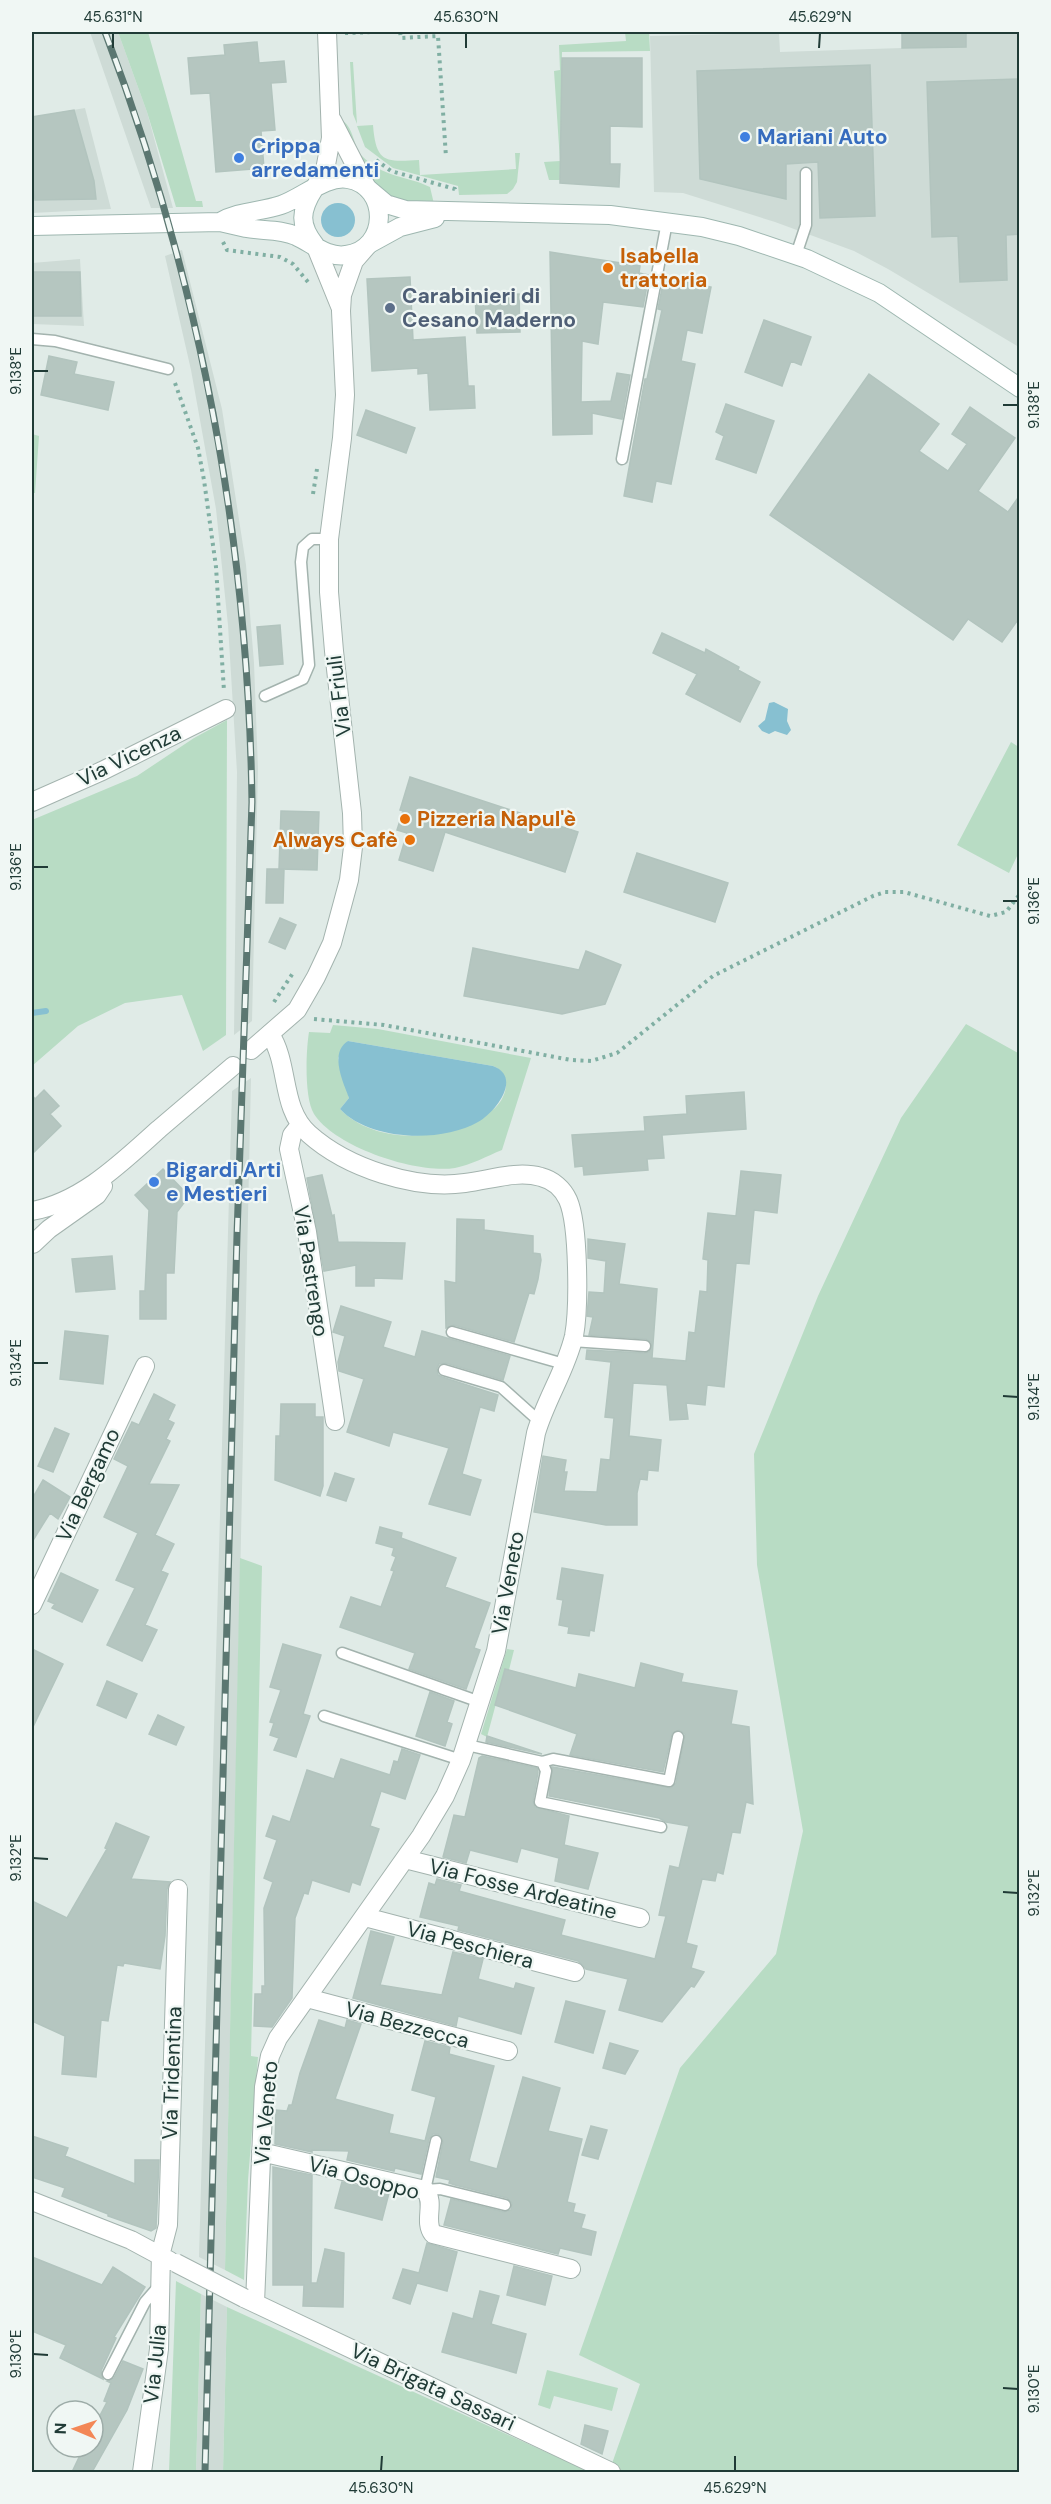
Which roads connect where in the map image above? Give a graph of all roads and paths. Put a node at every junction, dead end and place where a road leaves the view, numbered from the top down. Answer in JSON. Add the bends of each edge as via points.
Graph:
{"nodes":[{"id":1,"x":338,"y":32,"type":"edge"},
{"id":2,"x":374,"y":32,"type":"edge"},
{"id":3,"x":400,"y":32,"type":"edge"},
{"id":4,"x":344,"y":41,"type":"dead end"},
{"id":5,"x":331,"y":118,"type":"junction"},
{"id":6,"x":371,"y":157,"type":"dead end"},
{"id":7,"x":446,"y":158,"type":"dead end"},
{"id":8,"x":807,"y":172,"type":"dead end"},
{"id":9,"x":367,"y":188,"type":"junction"},
{"id":10,"x":314,"y":189,"type":"junction"},
{"id":11,"x":457,"y":206,"type":"junction"},
{"id":12,"x":667,"y":222,"type":"junction"},
{"id":13,"x":32,"y":226,"type":"edge"},
{"id":14,"x":221,"y":230,"type":"junction"},
{"id":15,"x":368,"y":246,"type":"junction"},
{"id":16,"x":316,"y":247,"type":"junction"},
{"id":17,"x":796,"y":255,"type":"junction"},
{"id":18,"x":310,"y":284,"type":"dead end"},
{"id":19,"x":341,"y":311,"type":"junction"},
{"id":20,"x":32,"y":339,"type":"edge"},
{"id":21,"x":168,"y":369,"type":"joint"},
{"id":22,"x":1020,"y":388,"type":"edge"},
{"id":23,"x":320,"y":458,"type":"dead end"},
{"id":24,"x":622,"y":459,"type":"dead end"},
{"id":25,"x":313,"y":504,"type":"dead end"},
{"id":26,"x":329,"y":539,"type":"junction"},
{"id":27,"x":265,"y":696,"type":"dead end"},
{"id":28,"x":226,"y":709,"type":"joint"},
{"id":29,"x":32,"y":801,"type":"edge"},
{"id":30,"x":1020,"y":894,"type":"edge"},
{"id":31,"x":297,"y":968,"type":"dead end"},
{"id":32,"x":290,"y":1014,"type":"junction"},
{"id":33,"x":270,"y":1034,"type":"junction"},
{"id":34,"x":251,"y":1050,"type":"dead end"},
{"id":35,"x":233,"y":1066,"type":"dead end"},
{"id":36,"x":300,"y":1125,"type":"junction"},
{"id":37,"x":117,"y":1166,"type":"junction"},
{"id":38,"x":32,"y":1211,"type":"edge"},
{"id":39,"x":32,"y":1242,"type":"edge"},
{"id":40,"x":452,"y":1332,"type":"dead end"},
{"id":41,"x":572,"y":1341,"type":"junction"},
{"id":42,"x":645,"y":1346,"type":"dead end"},
{"id":43,"x":564,"y":1365,"type":"junction"},
{"id":44,"x":145,"y":1366,"type":"dead end"},
{"id":45,"x":444,"y":1370,"type":"dead end"},
{"id":46,"x":335,"y":1421,"type":"dead end"},
{"id":47,"x":539,"y":1421,"type":"junction"},
{"id":48,"x":32,"y":1605,"type":"edge"},
{"id":49,"x":342,"y":1653,"type":"dead end"},
{"id":50,"x":480,"y":1702,"type":"junction"},
{"id":51,"x":324,"y":1716,"type":"dead end"},
{"id":52,"x":678,"y":1737,"type":"dead end"},
{"id":53,"x":464,"y":1753,"type":"junction"},
{"id":54,"x":543,"y":1762,"type":"junction"},
{"id":55,"x":661,"y":1827,"type":"dead end"},
{"id":56,"x":405,"y":1859,"type":"junction"},
{"id":57,"x":178,"y":1889,"type":"dead end"},
{"id":58,"x":365,"y":1917,"type":"junction"},
{"id":59,"x":640,"y":1918,"type":"dead end"},
{"id":60,"x":575,"y":1972,"type":"dead end"},
{"id":61,"x":307,"y":1998,"type":"junction"},
{"id":62,"x":508,"y":2051,"type":"dead end"},
{"id":63,"x":436,"y":2141,"type":"dead end"},
{"id":64,"x":261,"y":2152,"type":"junction"},
{"id":65,"x":425,"y":2190,"type":"junction"},
{"id":66,"x":32,"y":2201,"type":"edge"},
{"id":67,"x":505,"y":2205,"type":"dead end"},
{"id":68,"x":168,"y":2260,"type":"junction"},
{"id":69,"x":571,"y":2269,"type":"dead end"},
{"id":70,"x":161,"y":2284,"type":"junction"},
{"id":71,"x":249,"y":2300,"type":"junction"},
{"id":72,"x":108,"y":2374,"type":"dead end"},
{"id":73,"x":142,"y":2472,"type":"edge"},
{"id":74,"x":611,"y":2472,"type":"edge"}],
"edges":[{"from":1,"to":2,"type":"path"},
{"from":1,"to":4,"type":"path"},
{"from":1,"to":5,"type":"street"},
{"from":3,"to":7,"type":"path","via":[[400,38],[438,36]]},
{"from":5,"to":9,"type":"street"},
{"from":5,"to":10,"type":"street","via":[[328,160]]},
{"from":6,"to":11,"type":"path","via":[[391,171],[455,189]]},
{"from":8,"to":17,"type":"lane","via":[[806,225]]},
{"from":9,"to":10,"type":"street","via":[[357,181],[334,179]]},
{"from":9,"to":11,"type":"street","via":[[386,204],[405,210]]},
{"from":9,"to":15,"type":"street","via":[[380,210],[378,229]]},
{"from":10,"to":14,"type":"street","via":[[261,211],[232,215]]},
{"from":10,"to":16,"type":"street","via":[[305,203],[303,218],[306,234]]},
{"from":11,"to":12,"type":"street"},
{"from":11,"to":15,"type":"street","via":[[400,227]]},
{"from":12,"to":17,"type":"street","via":[[739,236]]},
{"from":12,"to":24,"type":"lane"},
{"from":13,"to":14,"type":"street"},
{"from":14,"to":16,"type":"street","via":[[283,232]]},
{"from":14,"to":18,"type":"path","via":[[227,249],[279,257],[293,264]]},
{"from":15,"to":16,"type":"street","via":[[337,256]]},
{"from":15,"to":19,"type":"street","name":"Via Friuli","via":[[349,273]]},
{"from":16,"to":19,"type":"street","name":"Via Friuli"},
{"from":17,"to":22,"type":"street","via":[[879,293]]},
{"from":19,"to":26,"type":"street","name":"Via Friuli","via":[[345,395]]},
{"from":20,"to":21,"type":"lane","via":[[55,341]]},
{"from":21,"to":28,"type":"path","via":[[198,448],[202,470],[216,567]]},
{"from":23,"to":25,"type":"path"},
{"from":26,"to":27,"type":"lane","via":[[312,539],[303,547],[309,665],[303,679]]},
{"from":26,"to":32,"type":"street","name":"Via Friuli","via":[[332,628],[353,847],[349,880],[332,943],[302,1002]]},
{"from":28,"to":29,"type":"street","name":"Via Vicenza"},
{"from":30,"to":32,"type":"path","via":[[1011,908],[995,915],[904,892],[873,896],[713,976],[617,1053],[591,1061],[384,1025]]},
{"from":31,"to":32,"type":"path","via":[[269,1010]]},
{"from":32,"to":33,"type":"street","name":"Via Friuli"},
{"from":33,"to":34,"type":"street","name":"Via Friuli"},
{"from":33,"to":36,"type":"street","name":"Via Veneto"},
{"from":35,"to":37,"type":"street"},
{"from":36,"to":41,"type":"street","name":"Via Veneto","via":[[333,1151],[407,1181],[451,1185],[523,1175],[555,1184],[566,1197],[572,1218],[577,1291]]},
{"from":36,"to":46,"type":"street","name":"Via Pastrengo","via":[[292,1135],[289,1149],[307,1232]]},
{"from":37,"to":38,"type":"street","via":[[88,1187]]},
{"from":37,"to":39,"type":"street","via":[[97,1195]]},
{"from":40,"to":43,"type":"lane"},
{"from":41,"to":42,"type":"lane"},
{"from":41,"to":43,"type":"street","name":"Via Veneto"},
{"from":43,"to":47,"type":"street","name":"Via Veneto"},
{"from":44,"to":48,"type":"street","name":"Via Bergamo"},
{"from":45,"to":47,"type":"lane","via":[[501,1387]]},
{"from":47,"to":50,"type":"street","name":"Via Veneto","via":[[501,1626]]},
{"from":49,"to":50,"type":"lane"},
{"from":50,"to":53,"type":"street","name":"Via Veneto"},
{"from":51,"to":53,"type":"lane"},
{"from":52,"to":54,"type":"lane","via":[[669,1781],[553,1759]]},
{"from":53,"to":54,"type":"lane"},
{"from":53,"to":56,"type":"street","name":"Via Veneto","via":[[445,1796]]},
{"from":54,"to":55,"type":"lane","via":[[546,1771],[540,1802]]},
{"from":56,"to":58,"type":"street","name":"Via Veneto"},
{"from":56,"to":59,"type":"street","name":"Via Fosse Ardeatine"},
{"from":57,"to":68,"type":"street","name":"Via Tridentina"},
{"from":58,"to":60,"type":"street","name":"Via Peschiera"},
{"from":58,"to":61,"type":"street","name":"Via Veneto"},
{"from":61,"to":62,"type":"street","name":"Via Bezzecca"},
{"from":61,"to":64,"type":"street","name":"Via Veneto","via":[[270,2056]]},
{"from":63,"to":65,"type":"lane"},
{"from":64,"to":65,"type":"street","name":"Via Osoppo"},
{"from":64,"to":71,"type":"street","name":"Via Veneto"},
{"from":65,"to":67,"type":"lane","via":[[440,2189]]},
{"from":65,"to":69,"type":"street","name":"Via Osoppo","via":[[430,2200],[429,2227],[433,2234]]},
{"from":66,"to":68,"type":"street","via":[[131,2240]]},
{"from":68,"to":70,"type":"street","name":"Via Julia"},
{"from":68,"to":71,"type":"street","bridge":true},
{"from":70,"to":72,"type":"lane","via":[[145,2302]]},
{"from":70,"to":73,"type":"street","name":"Via Julia","via":[[159,2349]]},
{"from":71,"to":74,"type":"street","name":"Via Brigata Sassari"}]}
